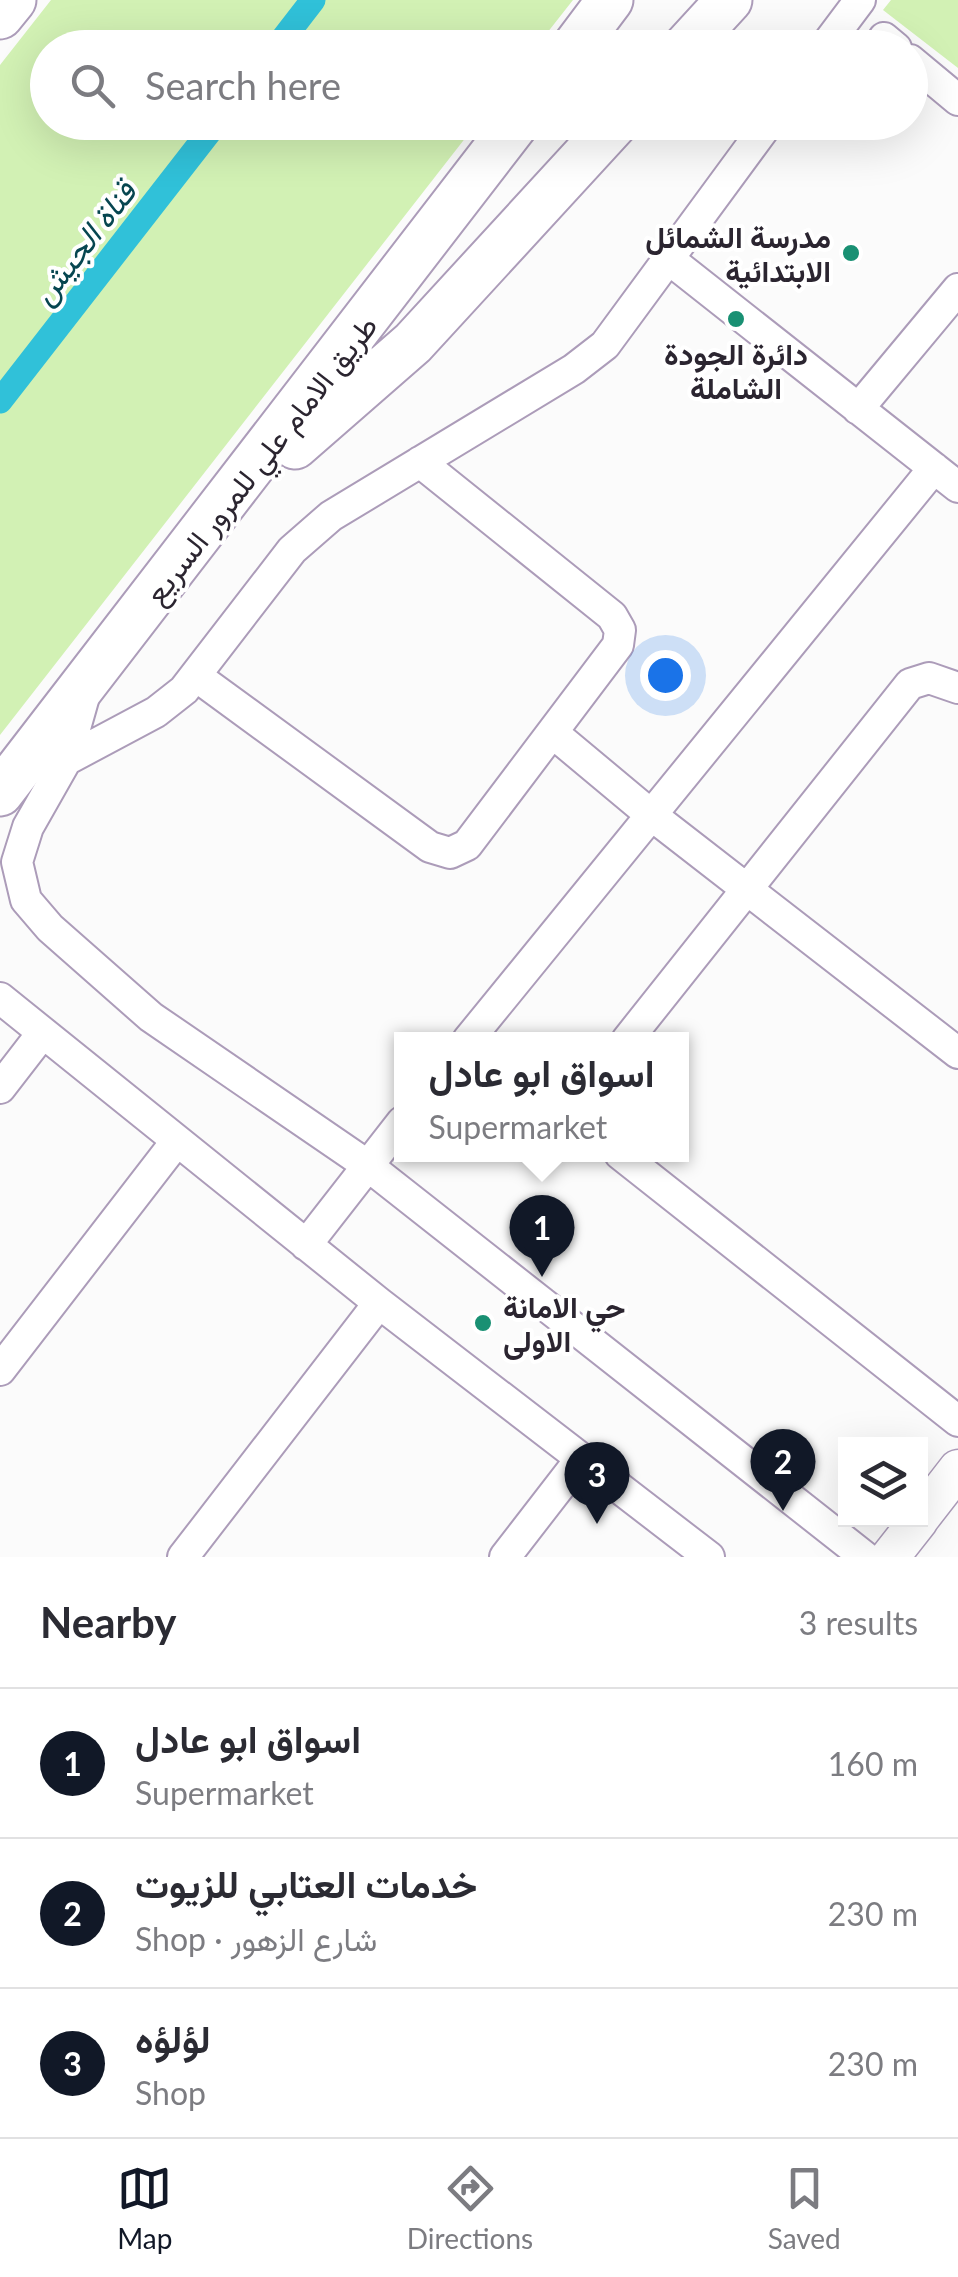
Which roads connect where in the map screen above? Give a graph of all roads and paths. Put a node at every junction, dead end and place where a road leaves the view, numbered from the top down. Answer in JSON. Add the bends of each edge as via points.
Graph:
{"nodes":[{"id":1,"x":13,"y":0,"type":"edge"},
{"id":2,"x":610,"y":0,"type":"edge"},
{"id":3,"x":729,"y":0,"type":"edge"},
{"id":4,"x":860,"y":0,"type":"edge"},
{"id":5,"x":0,"y":16,"type":"edge"},
{"id":6,"x":588,"y":30,"type":"edge"},
{"id":7,"x":702,"y":30,"type":"edge"},
{"id":8,"x":838,"y":30,"type":"edge"},
{"id":9,"x":928,"y":75,"type":"edge"},
{"id":10,"x":958,"y":100,"type":"edge"},
{"id":11,"x":503,"y":140,"type":"edge"},
{"id":12,"x":599,"y":140,"type":"edge"},
{"id":13,"x":756,"y":140,"type":"edge"},
{"id":14,"x":670,"y":260,"type":"junction"},
{"id":15,"x":958,"y":289,"type":"edge"},
{"id":16,"x":858,"y":409,"type":"junction"},
{"id":17,"x":420,"y":462,"type":"junction"},
{"id":18,"x":946,"y":478,"type":"edge"},
{"id":19,"x":222,"y":510,"type":"junction"},
{"id":20,"x":196,"y":676,"type":"junction"},
{"id":21,"x":88,"y":682,"type":"junction"},
{"id":22,"x":958,"y":688,"type":"edge"},
{"id":23,"x":554,"y":733,"type":"junction"},
{"id":24,"x":66,"y":760,"type":"junction"},
{"id":25,"x":0,"y":793,"type":"edge"},
{"id":26,"x":650,"y":814,"type":"junction"},
{"id":27,"x":746,"y":888,"type":"junction"},
{"id":28,"x":0,"y":998,"type":"edge"},
{"id":29,"x":474,"y":1032,"type":"edge"},
{"id":30,"x":633,"y":1032,"type":"edge"},
{"id":31,"x":41,"y":1035,"type":"junction"},
{"id":32,"x":958,"y":1053,"type":"edge"},
{"id":33,"x":0,"y":1088,"type":"edge"},
{"id":34,"x":394,"y":1132,"type":"edge"},
{"id":35,"x":176,"y":1142,"type":"junction"},
{"id":36,"x":630,"y":1162,"type":"edge"},
{"id":37,"x":367,"y":1166,"type":"junction"},
{"id":38,"x":306,"y":1245,"type":"junction"},
{"id":39,"x":380,"y":1303,"type":"junction"},
{"id":40,"x":0,"y":1370,"type":"edge"},
{"id":41,"x":958,"y":1421,"type":"edge"},
{"id":42,"x":580,"y":1460,"type":"junction"},
{"id":43,"x":958,"y":1469,"type":"edge"},
{"id":44,"x":928,"y":1508,"type":"edge"},
{"id":45,"x":914,"y":1527,"type":"edge"},
{"id":46,"x":183,"y":1557,"type":"edge"},
{"id":47,"x":505,"y":1557,"type":"edge"},
{"id":48,"x":709,"y":1557,"type":"edge"},
{"id":49,"x":865,"y":1557,"type":"edge"},
{"id":50,"x":890,"y":1557,"type":"edge"}],
"edges":[{"from":1,"to":5,"type":"highway"},
{"from":2,"to":6,"type":"highway"},
{"from":3,"to":7,"type":"highway"},
{"from":4,"to":8,"type":"street"},
{"from":9,"to":10,"type":"street"},
{"from":11,"to":19,"type":"highway","name":"طريق الامام علي للمرور السريع"},
{"from":12,"to":19,"type":"highway","via":[[412,343]]},
{"from":13,"to":14,"type":"street"},
{"from":14,"to":16,"type":"street"},
{"from":14,"to":17,"type":"street","via":[[590,358]]},
{"from":15,"to":16,"type":"street"},
{"from":16,"to":18,"type":"street"},
{"from":17,"to":20,"type":"street","via":[[311,532]]},
{"from":17,"to":23,"type":"street","via":[[612,616],[620,630],[618,645]]},
{"from":18,"to":26,"type":"street"},
{"from":19,"to":21,"type":"highway","name":"طريق الامام علي للمرور السريع"},
{"from":20,"to":23,"type":"street","via":[[430,846],[450,853],[467,845]]},
{"from":20,"to":24,"type":"street","via":[[156,712]]},
{"from":21,"to":24,"type":"street"},
{"from":21,"to":25,"type":"highway","name":"طريق الامام علي للمرور السريع"},
{"from":22,"to":27,"type":"street","via":[[929,678],[910,684]]},
{"from":23,"to":26,"type":"street"},
{"from":24,"to":37,"type":"street","via":[[28,826],[17,862],[26,900],[151,1017]]},
{"from":26,"to":27,"type":"street"},
{"from":26,"to":29,"type":"street"},
{"from":27,"to":30,"type":"street"},
{"from":27,"to":32,"type":"street"},
{"from":28,"to":31,"type":"street"},
{"from":31,"to":33,"type":"street"},
{"from":31,"to":35,"type":"street"},
{"from":34,"to":37,"type":"street"},
{"from":35,"to":38,"type":"street"},
{"from":35,"to":40,"type":"street"},
{"from":36,"to":41,"type":"street"},
{"from":37,"to":38,"type":"street"},
{"from":37,"to":49,"type":"street"},
{"from":38,"to":39,"type":"street"},
{"from":39,"to":42,"type":"street"},
{"from":39,"to":46,"type":"street"},
{"from":42,"to":47,"type":"street"},
{"from":42,"to":48,"type":"street"},
{"from":43,"to":44,"type":"main road"},
{"from":45,"to":50,"type":"main road"}]}
